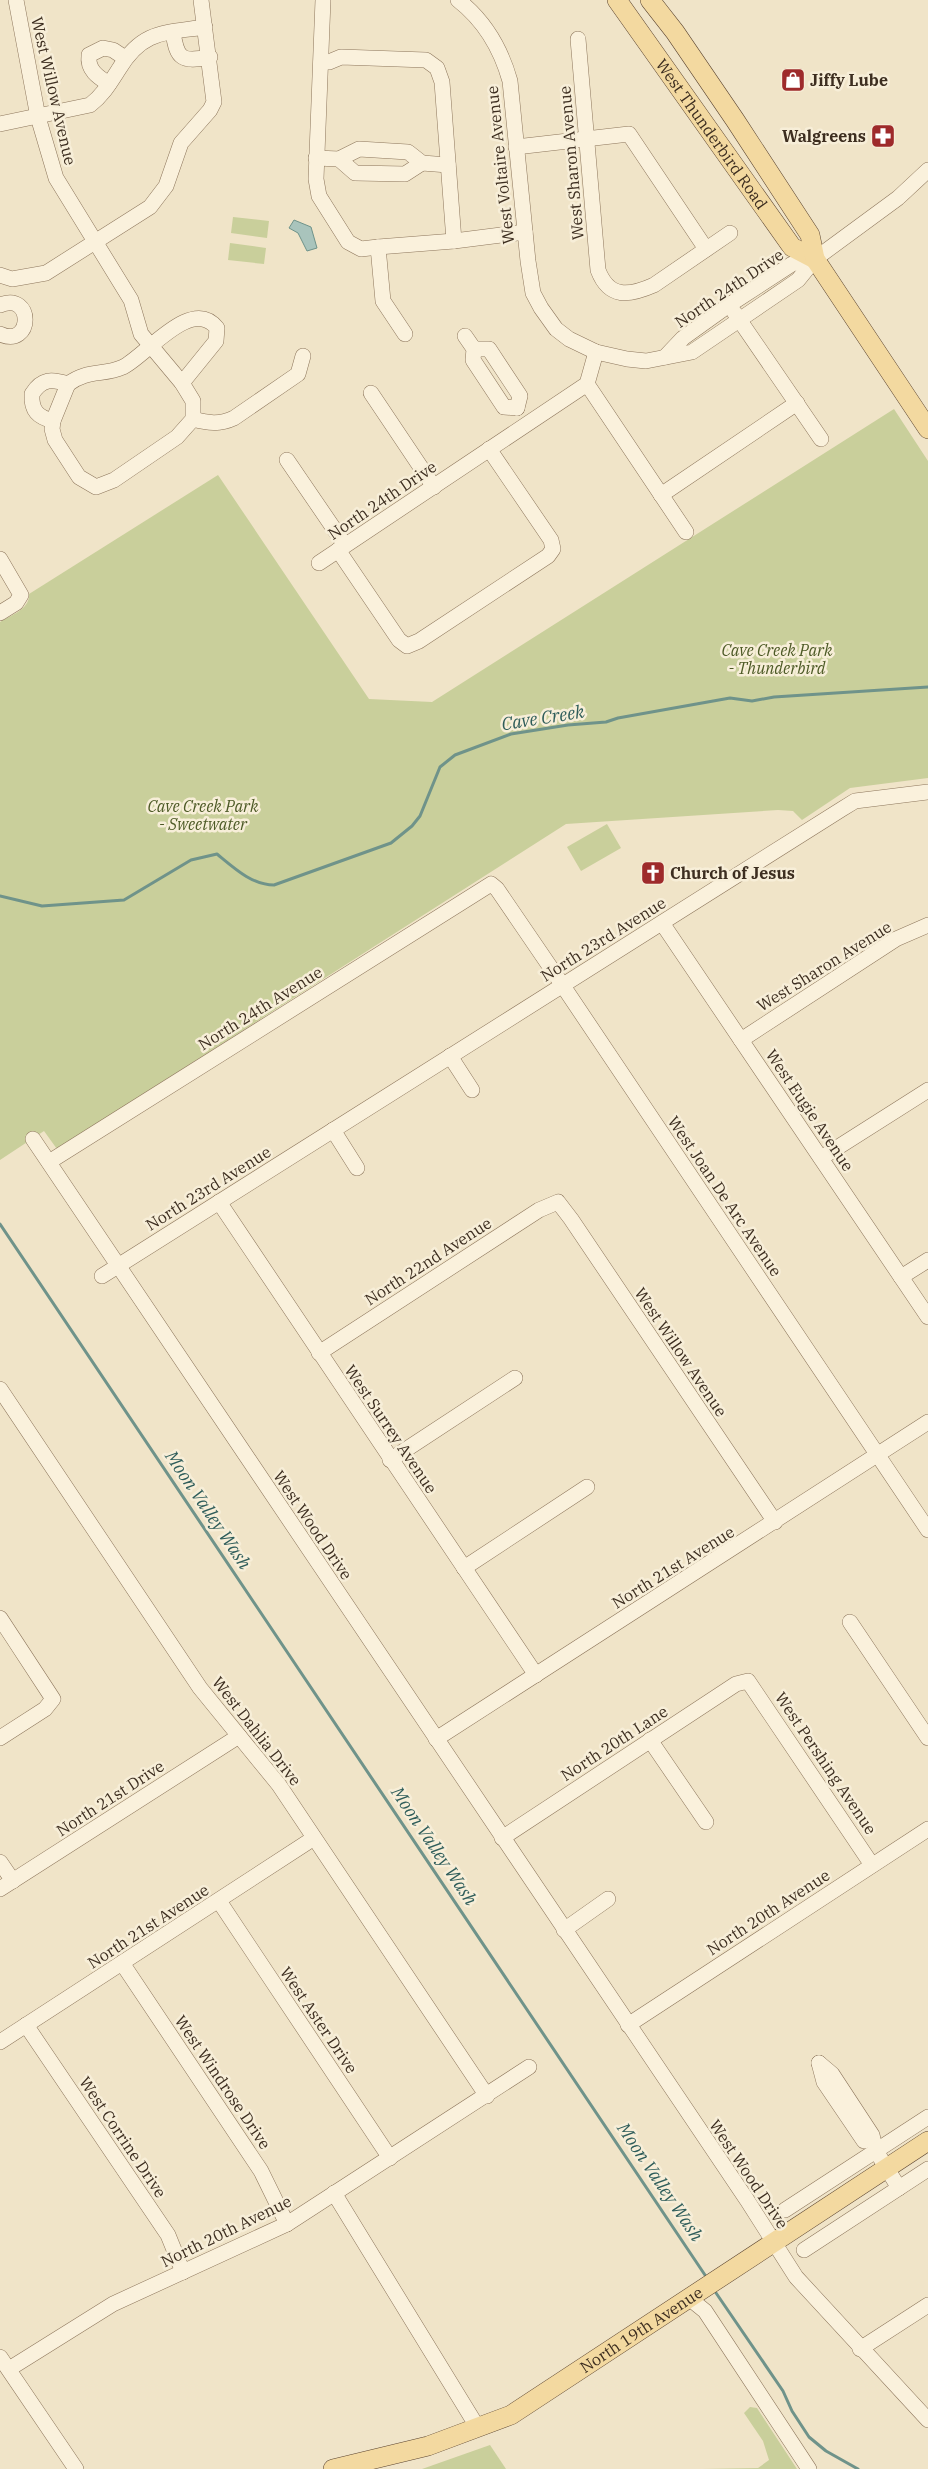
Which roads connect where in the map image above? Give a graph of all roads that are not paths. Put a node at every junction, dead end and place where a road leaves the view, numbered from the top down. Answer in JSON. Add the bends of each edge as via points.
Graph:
{"nodes":[{"id":1,"x":16,"y":0,"type":"edge"},
{"id":2,"x":201,"y":0,"type":"edge"},
{"id":3,"x":323,"y":0,"type":"edge"},
{"id":4,"x":458,"y":0,"type":"edge"},
{"id":5,"x":617,"y":0,"type":"edge"},
{"id":6,"x":650,"y":0,"type":"edge"},
{"id":7,"x":205,"y":27,"type":"junction"},
{"id":8,"x":173,"y":32,"type":"junction"},
{"id":9,"x":578,"y":39,"type":"dead end"},
{"id":10,"x":210,"y":57,"type":"junction"},
{"id":11,"x":125,"y":58,"type":"junction"},
{"id":12,"x":321,"y":62,"type":"junction"},
{"id":13,"x":109,"y":84,"type":"junction"},
{"id":14,"x":691,"y":105,"type":"junction"},
{"id":15,"x":38,"y":117,"type":"junction"},
{"id":16,"x":0,"y":124,"type":"edge"},
{"id":17,"x":586,"y":139,"type":"junction"},
{"id":18,"x":516,"y":146,"type":"junction"},
{"id":19,"x":754,"y":150,"type":"junction"},
{"id":20,"x":316,"y":158,"type":"junction"},
{"id":21,"x":339,"y":159,"type":"junction"},
{"id":22,"x":422,"y":163,"type":"junction"},
{"id":23,"x":448,"y":165,"type":"junction"},
{"id":24,"x":928,"y":170,"type":"edge"},
{"id":25,"x":525,"y":232,"type":"junction"},
{"id":26,"x":730,"y":233,"type":"dead end"},
{"id":27,"x":454,"y":241,"type":"junction"},
{"id":28,"x":95,"y":243,"type":"junction"},
{"id":29,"x":378,"y":247,"type":"junction"},
{"id":30,"x":706,"y":249,"type":"junction"},
{"id":31,"x":815,"y":259,"type":"junction"},
{"id":32,"x":6,"y":277,"type":"edge"},
{"id":33,"x":5,"y":304,"type":"edge"},
{"id":34,"x":729,"y":305,"type":"junction"},
{"id":35,"x":541,"y":308,"type":"joint"},
{"id":36,"x":740,"y":320,"type":"junction"},
{"id":37,"x":0,"y":334,"type":"edge"},
{"id":38,"x":405,"y":334,"type":"dead end"},
{"id":39,"x":465,"y":336,"type":"dead end"},
{"id":40,"x":151,"y":346,"type":"junction"},
{"id":41,"x":596,"y":352,"type":"junction"},
{"id":42,"x":303,"y":356,"type":"dead end"},
{"id":43,"x":665,"y":358,"type":"junction"},
{"id":44,"x":182,"y":383,"type":"junction"},
{"id":45,"x":68,"y":384,"type":"junction"},
{"id":46,"x":587,"y":384,"type":"junction"},
{"id":47,"x":371,"y":393,"type":"dead end"},
{"id":48,"x":796,"y":404,"type":"junction"},
{"id":49,"x":192,"y":419,"type":"junction"},
{"id":50,"x":54,"y":422,"type":"junction"},
{"id":51,"x":528,"y":424,"type":"junction"},
{"id":52,"x":928,"y":429,"type":"edge"},
{"id":53,"x":821,"y":439,"type":"dead end"},
{"id":54,"x":489,"y":449,"type":"junction"},
{"id":55,"x":287,"y":460,"type":"dead end"},
{"id":56,"x":434,"y":487,"type":"junction"},
{"id":57,"x":661,"y":495,"type":"junction"},
{"id":58,"x":686,"y":532,"type":"dead end"},
{"id":59,"x":342,"y":548,"type":"junction"},
{"id":60,"x":0,"y":559,"type":"edge"},
{"id":61,"x":319,"y":563,"type":"dead end"},
{"id":62,"x":0,"y":613,"type":"edge"},
{"id":63,"x":928,"y":792,"type":"edge"},
{"id":64,"x":491,"y":884,"type":"joint"},
{"id":65,"x":662,"y":923,"type":"junction"},
{"id":66,"x":928,"y":926,"type":"edge"},
{"id":67,"x":562,"y":985,"type":"junction"},
{"id":68,"x":741,"y":1040,"type":"junction"},
{"id":69,"x":450,"y":1056,"type":"junction"},
{"id":70,"x":472,"y":1090,"type":"dead end"},
{"id":71,"x":928,"y":1090,"type":"edge"},
{"id":72,"x":333,"y":1130,"type":"junction"},
{"id":73,"x":34,"y":1140,"type":"dead end"},
{"id":74,"x":821,"y":1158,"type":"junction"},
{"id":75,"x":49,"y":1162,"type":"junction"},
{"id":76,"x":357,"y":1168,"type":"dead end"},
{"id":77,"x":219,"y":1202,"type":"junction"},
{"id":78,"x":558,"y":1202,"type":"joint"},
{"id":79,"x":928,"y":1260,"type":"edge"},
{"id":80,"x":117,"y":1266,"type":"junction"},
{"id":81,"x":102,"y":1276,"type":"dead end"},
{"id":82,"x":901,"y":1277,"type":"junction"},
{"id":83,"x":928,"y":1317,"type":"edge"},
{"id":84,"x":319,"y":1354,"type":"junction"},
{"id":85,"x":514,"y":1378,"type":"dead end"},
{"id":86,"x":0,"y":1389,"type":"edge"},
{"id":87,"x":928,"y":1422,"type":"edge"},
{"id":88,"x":878,"y":1454,"type":"junction"},
{"id":89,"x":390,"y":1460,"type":"junction"},
{"id":90,"x":587,"y":1487,"type":"dead end"},
{"id":91,"x":775,"y":1522,"type":"junction"},
{"id":92,"x":928,"y":1530,"type":"edge"},
{"id":93,"x":464,"y":1568,"type":"junction"},
{"id":94,"x":0,"y":1618,"type":"edge"},
{"id":95,"x":850,"y":1622,"type":"dead end"},
{"id":96,"x":536,"y":1675,"type":"junction"},
{"id":97,"x":748,"y":1681,"type":"joint"},
{"id":98,"x":239,"y":1736,"type":"junction"},
{"id":99,"x":0,"y":1738,"type":"edge"},
{"id":100,"x":928,"y":1738,"type":"edge"},
{"id":101,"x":436,"y":1739,"type":"junction"},
{"id":102,"x":650,"y":1740,"type":"junction"},
{"id":103,"x":706,"y":1822,"type":"dead end"},
{"id":104,"x":928,"y":1829,"type":"edge"},
{"id":105,"x":314,"y":1838,"type":"junction"},
{"id":106,"x":502,"y":1838,"type":"junction"},
{"id":107,"x":0,"y":1862,"type":"edge"},
{"id":108,"x":872,"y":1865,"type":"junction"},
{"id":109,"x":6,"y":1885,"type":"edge"},
{"id":110,"x":608,"y":1900,"type":"dead end"},
{"id":111,"x":219,"y":1901,"type":"junction"},
{"id":112,"x":564,"y":1930,"type":"junction"},
{"id":113,"x":122,"y":1963,"type":"junction"},
{"id":114,"x":26,"y":2025,"type":"junction"},
{"id":115,"x":628,"y":2025,"type":"junction"},
{"id":116,"x":0,"y":2042,"type":"edge"},
{"id":117,"x":529,"y":2067,"type":"dead end"},
{"id":118,"x":487,"y":2096,"type":"junction"},
{"id":119,"x":928,"y":2116,"type":"edge"},
{"id":120,"x":928,"y":2141,"type":"edge"},
{"id":121,"x":876,"y":2151,"type":"junction"},
{"id":122,"x":390,"y":2158,"type":"junction"},
{"id":123,"x":886,"y":2168,"type":"junction"},
{"id":124,"x":928,"y":2169,"type":"edge"},
{"id":125,"x":899,"y":2188,"type":"junction"},
{"id":126,"x":334,"y":2193,"type":"junction"},
{"id":127,"x":785,"y":2210,"type":"dead end"},
{"id":128,"x":287,"y":2224,"type":"junction"},
{"id":129,"x":774,"y":2243,"type":"junction"},
{"id":130,"x":804,"y":2250,"type":"dead end"},
{"id":131,"x":184,"y":2272,"type":"junction"},
{"id":132,"x":696,"y":2293,"type":"junction"},
{"id":133,"x":928,"y":2305,"type":"edge"},
{"id":134,"x":860,"y":2349,"type":"junction"},
{"id":135,"x":4,"y":2363,"type":"edge"},
{"id":136,"x":928,"y":2420,"type":"edge"},
{"id":137,"x":478,"y":2428,"type":"junction"},
{"id":138,"x":76,"y":2469,"type":"edge"},
{"id":139,"x":333,"y":2469,"type":"edge"},
{"id":140,"x":801,"y":2469,"type":"edge"},
{"id":141,"x":809,"y":2469,"type":"edge"}],
"edges":[{"from":1,"to":15,"type":"street","name":"West Willow Avenue"},
{"from":2,"to":7,"type":"street"},
{"from":3,"to":12,"type":"street"},
{"from":4,"to":18,"type":"street","name":"West Voltaire Avenue","via":[[481,22],[501,54],[510,81]]},
{"from":5,"to":14,"type":"main road","name":"West Thunderbird Road"},
{"from":6,"to":19,"type":"main road","name":"West Thunderbird Road"},
{"from":7,"to":8,"type":"street"},
{"from":7,"to":10,"type":"street"},
{"from":8,"to":10,"type":"street","via":[[176,51],[183,59]]},
{"from":8,"to":11,"type":"street","via":[[140,42]]},
{"from":9,"to":17,"type":"street","name":"West Sharon Avenue"},
{"from":10,"to":28,"type":"street","via":[[214,102],[181,143],[162,193],[150,206]]},
{"from":11,"to":13,"type":"street"},
{"from":11,"to":13,"type":"street","via":[[103,48],[89,55],[90,68]]},
{"from":12,"to":20,"type":"street"},
{"from":12,"to":23,"type":"street","via":[[341,57],[426,60],[437,68],[442,82]]},
{"from":13,"to":15,"type":"street","via":[[100,98],[90,105]]},
{"from":14,"to":19,"type":"main road","via":[[712,117],[728,139]]},
{"from":14,"to":31,"type":"main road","name":"West Thunderbird Road","via":[[792,247]]},
{"from":15,"to":16,"type":"street"},
{"from":15,"to":28,"type":"street","name":"West Willow Avenue","via":[[56,178]]},
{"from":17,"to":18,"type":"street"},
{"from":17,"to":30,"type":"street","via":[[629,134]]},
{"from":17,"to":30,"type":"street","name":"West Sharon Avenue","via":[[598,270],[604,284],[624,294],[642,290]]},
{"from":18,"to":25,"type":"street","name":"West Voltaire Avenue"},
{"from":19,"to":31,"type":"main road","name":"West Thunderbird Road","via":[[810,235]]},
{"from":20,"to":21,"type":"street"},
{"from":20,"to":29,"type":"street","via":[[319,196],[348,242],[361,249]]},
{"from":21,"to":22,"type":"street","via":[[359,149],[408,152]]},
{"from":21,"to":22,"type":"street","via":[[355,173],[405,174]]},
{"from":22,"to":23,"type":"street"},
{"from":23,"to":27,"type":"street"},
{"from":24,"to":31,"type":"street","via":[[898,198]]},
{"from":25,"to":27,"type":"street"},
{"from":25,"to":35,"type":"street","name":"West Voltaire Avenue","via":[[530,280]]},
{"from":26,"to":30,"type":"street"},
{"from":27,"to":29,"type":"street"},
{"from":28,"to":32,"type":"street","via":[[46,273]]},
{"from":28,"to":40,"type":"street","name":"West Willow Avenue","via":[[131,300],[142,334]]},
{"from":29,"to":38,"type":"street","via":[[384,301]]},
{"from":31,"to":34,"type":"street","name":"North 24th Drive","via":[[792,264]]},
{"from":31,"to":36,"type":"street","name":"North 24th Drive","via":[[798,280]]},
{"from":31,"to":52,"type":"main road","name":"West Thunderbird Road"},
{"from":32,"to":33,"type":"street"},
{"from":33,"to":37,"type":"street","via":[[21,308],[25,324],[14,336]]},
{"from":34,"to":36,"type":"street"},
{"from":34,"to":43,"type":"street","name":"North 24th Drive","via":[[683,338]]},
{"from":35,"to":41,"type":"street","name":"North 24th Drive","via":[[569,339]]},
{"from":36,"to":43,"type":"street","name":"North 24th Drive","via":[[692,352]]},
{"from":36,"to":48,"type":"street"},
{"from":39,"to":51,"type":"street","via":[[474,349],[473,360],[504,407],[517,408]]},
{"from":40,"to":44,"type":"street","name":"West Willow Avenue"},
{"from":40,"to":44,"type":"street","via":[[172,329],[201,318],[210,320],[217,328],[216,341]]},
{"from":40,"to":45,"type":"street","via":[[123,367],[87,373]]},
{"from":41,"to":43,"type":"street","name":"North 24th Drive","via":[[627,360]]},
{"from":41,"to":46,"type":"street"},
{"from":42,"to":49,"type":"street","via":[[298,374],[234,418],[214,424]]},
{"from":44,"to":49,"type":"street","name":"West Willow Avenue","via":[[193,401]]},
{"from":45,"to":50,"type":"street"},
{"from":45,"to":50,"type":"street","via":[[43,381],[32,394],[34,410],[40,417]]},
{"from":46,"to":51,"type":"street","name":"North 24th Drive"},
{"from":46,"to":57,"type":"street"},
{"from":47,"to":56,"type":"street"},
{"from":48,"to":53,"type":"street"},
{"from":48,"to":57,"type":"street"},
{"from":49,"to":50,"type":"street","via":[[177,437],[114,480],[96,486],[80,477],[55,440]]},
{"from":51,"to":54,"type":"street","name":"North 24th Drive"},
{"from":54,"to":56,"type":"street","name":"North 24th Drive"},
{"from":54,"to":59,"type":"street","via":[[552,540],[553,549],[548,556],[407,646],[399,640]]},
{"from":55,"to":59,"type":"street"},
{"from":56,"to":59,"type":"street","name":"North 24th Drive"},
{"from":57,"to":58,"type":"street"},
{"from":59,"to":61,"type":"street","name":"North 24th Drive"},
{"from":60,"to":62,"type":"street","via":[[21,595],[16,603]]},
{"from":63,"to":65,"type":"street","name":"North 23rd Avenue","via":[[855,801]]},
{"from":64,"to":67,"type":"street","name":"West Joan De Arc Avenue"},
{"from":64,"to":75,"type":"street","name":"North 24th Avenue"},
{"from":65,"to":67,"type":"street","name":"North 23rd Avenue"},
{"from":65,"to":68,"type":"street","name":"West Eugie Avenue"},
{"from":66,"to":68,"type":"street","name":"West Sharon Avenue","via":[[896,939]]},
{"from":67,"to":69,"type":"street","name":"North 23rd Avenue"},
{"from":67,"to":88,"type":"street","name":"West Joan De Arc Avenue"},
{"from":68,"to":74,"type":"street","name":"West Eugie Avenue"},
{"from":69,"to":70,"type":"street"},
{"from":69,"to":72,"type":"street","name":"North 23rd Avenue"},
{"from":71,"to":74,"type":"street"},
{"from":72,"to":76,"type":"street"},
{"from":72,"to":77,"type":"street","name":"North 23rd Avenue"},
{"from":73,"to":75,"type":"street","name":"West Wood Drive"},
{"from":74,"to":82,"type":"street","name":"West Eugie Avenue"},
{"from":75,"to":80,"type":"street","name":"West Wood Drive"},
{"from":77,"to":80,"type":"street","name":"North 23rd Avenue"},
{"from":77,"to":84,"type":"street","name":"West Surrey Avenue"},
{"from":78,"to":84,"type":"street","name":"North 22nd Avenue","via":[[539,1210]]},
{"from":78,"to":91,"type":"street","name":"West Willow Avenue"},
{"from":79,"to":82,"type":"street"},
{"from":80,"to":81,"type":"street","name":"North 23rd Avenue"},
{"from":80,"to":101,"type":"street","name":"West Wood Drive"},
{"from":82,"to":83,"type":"street","name":"West Eugie Avenue"},
{"from":84,"to":89,"type":"street","name":"West Surrey Avenue"},
{"from":85,"to":89,"type":"street"},
{"from":86,"to":98,"type":"street","name":"West Dahlia Drive","via":[[200,1688]]},
{"from":87,"to":88,"type":"street","name":"North 21st Avenue"},
{"from":88,"to":91,"type":"street","name":"North 21st Avenue"},
{"from":88,"to":92,"type":"street","name":"West Joan De Arc Avenue"},
{"from":89,"to":93,"type":"street","name":"West Surrey Avenue"},
{"from":90,"to":93,"type":"street"},
{"from":91,"to":96,"type":"street","name":"North 21st Avenue"},
{"from":93,"to":96,"type":"street","name":"West Surrey Avenue"},
{"from":94,"to":99,"type":"street","via":[[53,1699],[45,1709]]},
{"from":95,"to":100,"type":"street"},
{"from":96,"to":101,"type":"street","name":"North 21st Avenue"},
{"from":97,"to":102,"type":"street","name":"North 20th Lane","via":[[736,1684]]},
{"from":97,"to":108,"type":"street","name":"West Pershing Avenue"},
{"from":98,"to":105,"type":"street","name":"West Dahlia Drive","via":[[276,1780]]},
{"from":98,"to":109,"type":"street","name":"North 21st Drive"},
{"from":101,"to":106,"type":"street","name":"West Wood Drive"},
{"from":102,"to":103,"type":"street"},
{"from":102,"to":106,"type":"street","name":"North 20th Lane"},
{"from":104,"to":108,"type":"street","name":"North 20th Avenue"},
{"from":105,"to":111,"type":"street","name":"North 21st Avenue"},
{"from":105,"to":118,"type":"street","name":"West Dahlia Drive"},
{"from":106,"to":112,"type":"street","name":"West Wood Drive"},
{"from":107,"to":109,"type":"street"},
{"from":108,"to":115,"type":"street","name":"North 20th Avenue"},
{"from":110,"to":112,"type":"street"},
{"from":111,"to":113,"type":"street","name":"North 21st Avenue"},
{"from":111,"to":122,"type":"street","name":"West Aster Drive"},
{"from":112,"to":115,"type":"street","name":"West Wood Drive"},
{"from":113,"to":114,"type":"street","name":"North 21st Avenue"},
{"from":113,"to":128,"type":"street","name":"West Windrose Drive","via":[[261,2171]]},
{"from":114,"to":116,"type":"street","name":"North 21st Avenue"},
{"from":114,"to":131,"type":"street","name":"West Corrine Drive","via":[[168,2235]]},
{"from":115,"to":129,"type":"street","name":"West Wood Drive"},
{"from":117,"to":118,"type":"street","name":"North 20th Avenue"},
{"from":118,"to":122,"type":"street","name":"North 20th Avenue"},
{"from":119,"to":121,"type":"street"},
{"from":120,"to":123,"type":"main road","name":"North 19th Avenue"},
{"from":121,"to":121,"type":"street","via":[[872,2135],[832,2074],[819,2063],[824,2082],[864,2141]]},
{"from":121,"to":123,"type":"street"},
{"from":121,"to":127,"type":"street"},
{"from":122,"to":126,"type":"street","name":"North 20th Avenue"},
{"from":123,"to":125,"type":"street"},
{"from":123,"to":129,"type":"main road","name":"North 19th Avenue"},
{"from":124,"to":125,"type":"street"},
{"from":125,"to":130,"type":"street"},
{"from":126,"to":128,"type":"street","name":"North 20th Avenue"},
{"from":126,"to":137,"type":"street"},
{"from":128,"to":131,"type":"street","name":"North 20th Avenue"},
{"from":129,"to":132,"type":"main road","name":"North 19th Avenue"},
{"from":129,"to":134,"type":"street","name":"West Wood Drive","via":[[796,2277]]},
{"from":131,"to":135,"type":"street","name":"North 20th Avenue","via":[[101,2311]]},
{"from":132,"to":137,"type":"main road","name":"North 19th Avenue","via":[[511,2415]]},
{"from":132,"to":140,"type":"street"},
{"from":132,"to":141,"type":"street","via":[[705,2312]]},
{"from":133,"to":134,"type":"street"},
{"from":134,"to":136,"type":"street","name":"West Wood Drive"},
{"from":135,"to":138,"type":"street"},
{"from":137,"to":139,"type":"main road","name":"North 19th Avenue","via":[[428,2446]]}]}
